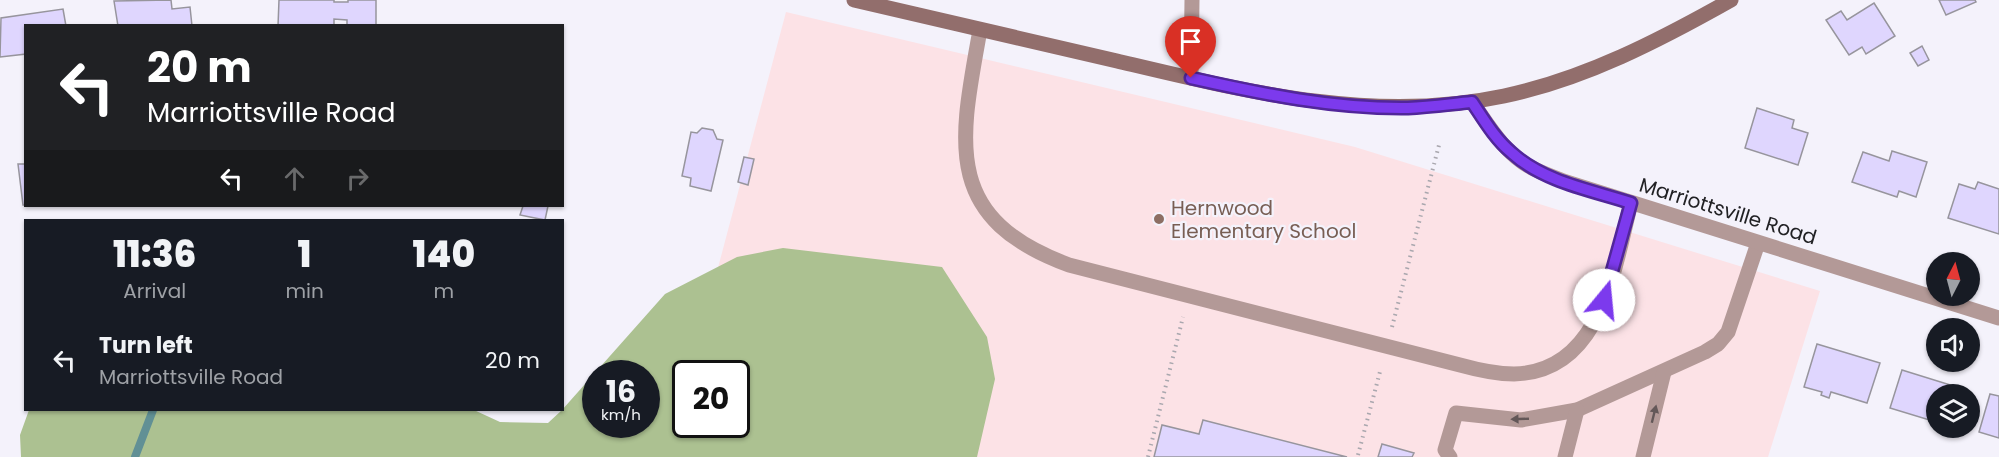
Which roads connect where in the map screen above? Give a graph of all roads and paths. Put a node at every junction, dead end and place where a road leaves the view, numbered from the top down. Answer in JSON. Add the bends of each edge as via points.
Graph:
{"nodes":[{"id":1,"x":854,"y":0,"type":"edge"},
{"id":2,"x":1192,"y":0,"type":"edge"},
{"id":3,"x":1731,"y":0,"type":"edge"},
{"id":4,"x":980,"y":30,"type":"junction"},
{"id":5,"x":1191,"y":78,"type":"junction"},
{"id":6,"x":1472,"y":102,"type":"junction"},
{"id":7,"x":1439,"y":145,"type":"dead end"},
{"id":8,"x":1631,"y":203,"type":"junction"},
{"id":9,"x":1758,"y":243,"type":"junction"},
{"id":10,"x":1183,"y":317,"type":"dead end"},
{"id":11,"x":1999,"y":318,"type":"edge"},
{"id":12,"x":1391,"y":330,"type":"dead end"},
{"id":13,"x":1381,"y":368,"type":"dead end"},
{"id":14,"x":1664,"y":372,"type":"junction"},
{"id":15,"x":1577,"y":410,"type":"junction"},
{"id":16,"x":1358,"y":455,"type":"dead end"},
{"id":17,"x":1148,"y":457,"type":"edge"},
{"id":18,"x":1450,"y":457,"type":"edge"},
{"id":19,"x":1565,"y":457,"type":"edge"},
{"id":20,"x":1643,"y":457,"type":"edge"}],
"edges":[{"from":1,"to":4,"type":"main road"},
{"from":2,"to":5,"type":"street"},
{"from":3,"to":6,"type":"main road","via":[[1588,71]]},
{"from":4,"to":5,"type":"main road"},
{"from":4,"to":8,"type":"street","via":[[964,126],[966,163],[972,183],[992,217],[1015,240],[1069,266],[1460,365],[1516,374],[1563,360],[1595,324]]},
{"from":5,"to":6,"type":"main road","via":[[1337,104],[1407,108]]},
{"from":6,"to":8,"type":"street","name":"Marriottsville Road","via":[[1511,153],[1530,167],[1563,182]]},
{"from":7,"to":12,"type":"path"},
{"from":8,"to":9,"type":"street","name":"Marriottsville Road"},
{"from":9,"to":11,"type":"street","name":"Marriottsville Road"},
{"from":9,"to":14,"type":"street","via":[[1728,332],[1718,344]]},
{"from":10,"to":17,"type":"path"},
{"from":13,"to":16,"type":"path"},
{"from":14,"to":15,"type":"street"},
{"from":20,"to":14,"type":"street","one_way":true},
{"from":15,"to":18,"type":"street","one_way":true,"via":[[1521,420],[1455,413],[1445,450]]},
{"from":15,"to":19,"type":"street"}]}
